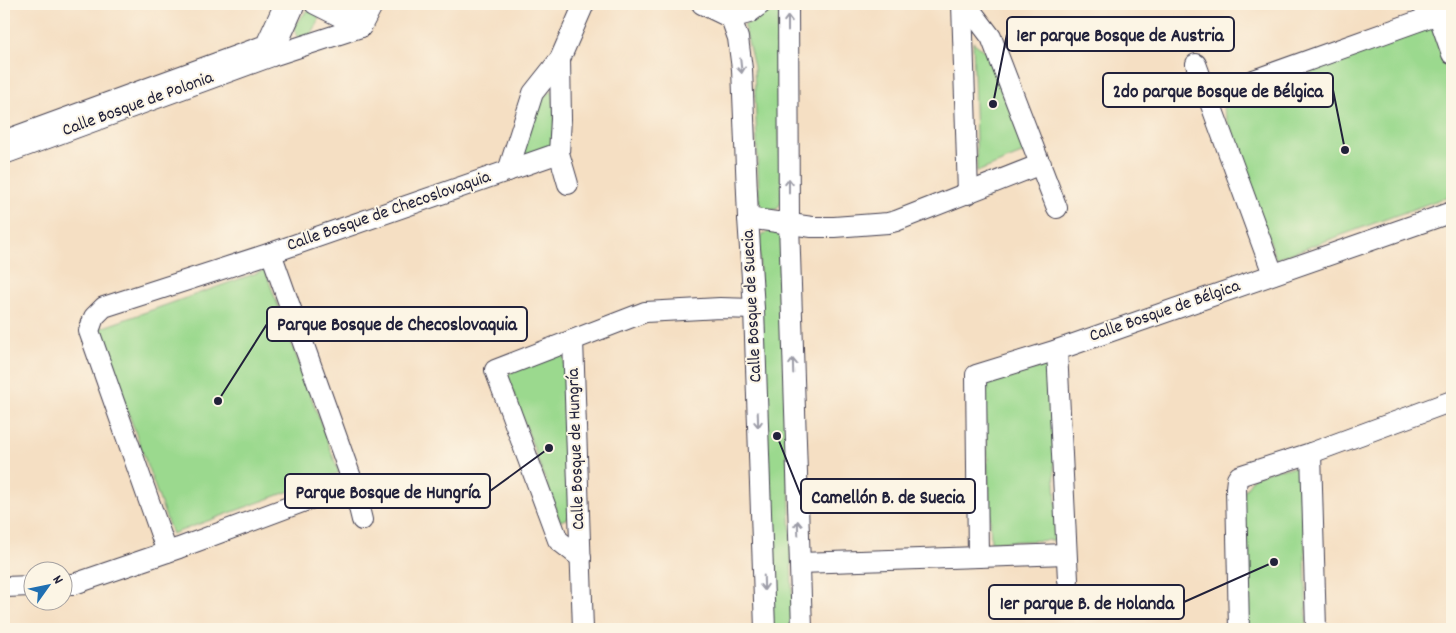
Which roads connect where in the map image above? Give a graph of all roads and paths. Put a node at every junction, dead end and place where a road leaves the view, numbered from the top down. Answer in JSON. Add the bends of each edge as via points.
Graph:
{"nodes":[{"id":1,"x":282,"y":4,"type":"edge"},
{"id":2,"x":295,"y":4,"type":"edge"},
{"id":3,"x":315,"y":4,"type":"edge"},
{"id":4,"x":334,"y":4,"type":"edge"},
{"id":5,"x":359,"y":4,"type":"edge"},
{"id":6,"x":373,"y":4,"type":"edge"},
{"id":7,"x":584,"y":4,"type":"edge"},
{"id":8,"x":702,"y":4,"type":"edge"},
{"id":9,"x":761,"y":4,"type":"edge"},
{"id":10,"x":788,"y":4,"type":"edge"},
{"id":11,"x":962,"y":4,"type":"edge"},
{"id":12,"x":966,"y":4,"type":"edge"},
{"id":13,"x":1445,"y":12,"type":"edge"},
{"id":14,"x":731,"y":18,"type":"junction"},
{"id":15,"x":360,"y":27,"type":"junction"},
{"id":16,"x":1452,"y":54,"type":"edge"},
{"id":17,"x":272,"y":56,"type":"junction"},
{"id":18,"x":560,"y":59,"type":"junction"},
{"id":19,"x":1196,"y":64,"type":"dead end"},
{"id":20,"x":1208,"y":96,"type":"junction"},
{"id":21,"x":4,"y":138,"type":"edge"},
{"id":22,"x":559,"y":153,"type":"junction"},
{"id":23,"x":4,"y":154,"type":"edge"},
{"id":24,"x":1041,"y":164,"type":"junction"},
{"id":25,"x":508,"y":171,"type":"junction"},
{"id":26,"x":568,"y":184,"type":"dead end"},
{"id":27,"x":968,"y":194,"type":"junction"},
{"id":28,"x":1057,"y":208,"type":"dead end"},
{"id":29,"x":1452,"y":212,"type":"edge"},
{"id":30,"x":748,"y":218,"type":"junction"},
{"id":31,"x":789,"y":223,"type":"junction"},
{"id":32,"x":271,"y":253,"type":"junction"},
{"id":33,"x":1274,"y":274,"type":"junction"},
{"id":34,"x":754,"y":309,"type":"junction"},
{"id":35,"x":572,"y":340,"type":"junction"},
{"id":36,"x":1057,"y":350,"type":"junction"},
{"id":37,"x":1452,"y":401,"type":"edge"},
{"id":38,"x":1311,"y":453,"type":"junction"},
{"id":39,"x":353,"y":484,"type":"junction"},
{"id":40,"x":362,"y":520,"type":"dead end"},
{"id":41,"x":167,"y":552,"type":"junction"},
{"id":42,"x":1066,"y":554,"type":"junction"},
{"id":43,"x":978,"y":557,"type":"junction"},
{"id":44,"x":581,"y":558,"type":"junction"},
{"id":45,"x":800,"y":562,"type":"junction"},
{"id":46,"x":1068,"y":580,"type":"dead end"},
{"id":47,"x":72,"y":584,"type":"edge"},
{"id":48,"x":22,"y":587,"type":"edge"},
{"id":49,"x":4,"y":588,"type":"edge"},
{"id":50,"x":583,"y":629,"type":"edge"},
{"id":51,"x":766,"y":629,"type":"edge"},
{"id":52,"x":802,"y":629,"type":"edge"},
{"id":53,"x":1240,"y":629,"type":"edge"},
{"id":54,"x":1316,"y":629,"type":"edge"}],
"edges":[{"from":1,"to":21,"type":"street","via":[[264,43]]},
{"from":2,"to":17,"type":"street"},
{"from":3,"to":15,"type":"street"},
{"from":4,"to":5,"type":"street","via":[[354,14]]},
{"from":6,"to":15,"type":"street"},
{"from":7,"to":18,"type":"street","name":"Calle Bosque de Checoslovaquia"},
{"from":8,"to":14,"type":"street"},
{"from":9,"to":14,"type":"street","via":[[749,13]]},
{"from":31,"to":10,"type":"street","name":"Calle Bosque de Suecia","one_way":true},
{"from":11,"to":27,"type":"street"},
{"from":12,"to":24,"type":"street","via":[[991,37]]},
{"from":13,"to":16,"type":"street"},
{"from":13,"to":20,"type":"street"},
{"from":14,"to":30,"type":"street","name":"Calle Bosque de Suecia","one_way":true,"via":[[738,38],[742,70]]},
{"from":15,"to":17,"type":"street","name":"Calle Bosque de Polonia"},
{"from":17,"to":23,"type":"street","name":"Calle Bosque de Polonia"},
{"from":18,"to":22,"type":"street","name":"Calle Bosque de Checoslovaquia"},
{"from":18,"to":25,"type":"street","name":"Calle Bosque de Checoslovaquia","via":[[533,93]]},
{"from":19,"to":20,"type":"street"},
{"from":20,"to":33,"type":"street"},
{"from":22,"to":25,"type":"street","name":"Calle Bosque de Checoslovaquia"},
{"from":22,"to":26,"type":"street","name":"Calle Bosque de Checoslovaquia"},
{"from":24,"to":27,"type":"street"},
{"from":24,"to":28,"type":"street"},
{"from":25,"to":32,"type":"street","name":"Calle Bosque de Checoslovaquia"},
{"from":27,"to":31,"type":"street","via":[[888,223],[812,227]]},
{"from":29,"to":33,"type":"street","name":"Calle Bosque de Bélgica"},
{"from":30,"to":31,"type":"street"},
{"from":30,"to":34,"type":"street","name":"Calle Bosque de Suecia"},
{"from":45,"to":31,"type":"street","name":"Calle Bosque de Suecia","one_way":true},
{"from":32,"to":39,"type":"street","name":"Calle Bosque de Checoslovaquia"},
{"from":32,"to":41,"type":"street","name":"Calle Bosque de Checoslovaquia","via":[[104,307],[94,317],[89,331]]},
{"from":33,"to":36,"type":"street","name":"Calle Bosque de Bélgica"},
{"from":34,"to":35,"type":"street","name":"Calle Bosque de Hungría","via":[[645,312]]},
{"from":34,"to":51,"type":"street","name":"Calle Bosque de Suecia","one_way":true},
{"from":35,"to":44,"type":"street","name":"Calle Bosque de Hungría"},
{"from":35,"to":44,"type":"street","name":"Calle Bosque de Hungría","via":[[495,370],[558,540]]},
{"from":36,"to":42,"type":"street"},
{"from":36,"to":43,"type":"street","name":"Calle Bosque de Bélgica","via":[[976,375]]},
{"from":37,"to":38,"type":"street"},
{"from":38,"to":53,"type":"street","via":[[1242,474],[1237,479]]},
{"from":38,"to":54,"type":"street"},
{"from":39,"to":40,"type":"street","name":"Calle Bosque de Checoslovaquia"},
{"from":39,"to":41,"type":"street"},
{"from":41,"to":47,"type":"street"},
{"from":42,"to":43,"type":"street"},
{"from":42,"to":46,"type":"street"},
{"from":43,"to":45,"type":"street"},
{"from":44,"to":50,"type":"street","name":"Calle Bosque de Hungría"},
{"from":45,"to":52,"type":"street","name":"Calle Bosque de Suecia"},
{"from":48,"to":49,"type":"street"}]}
